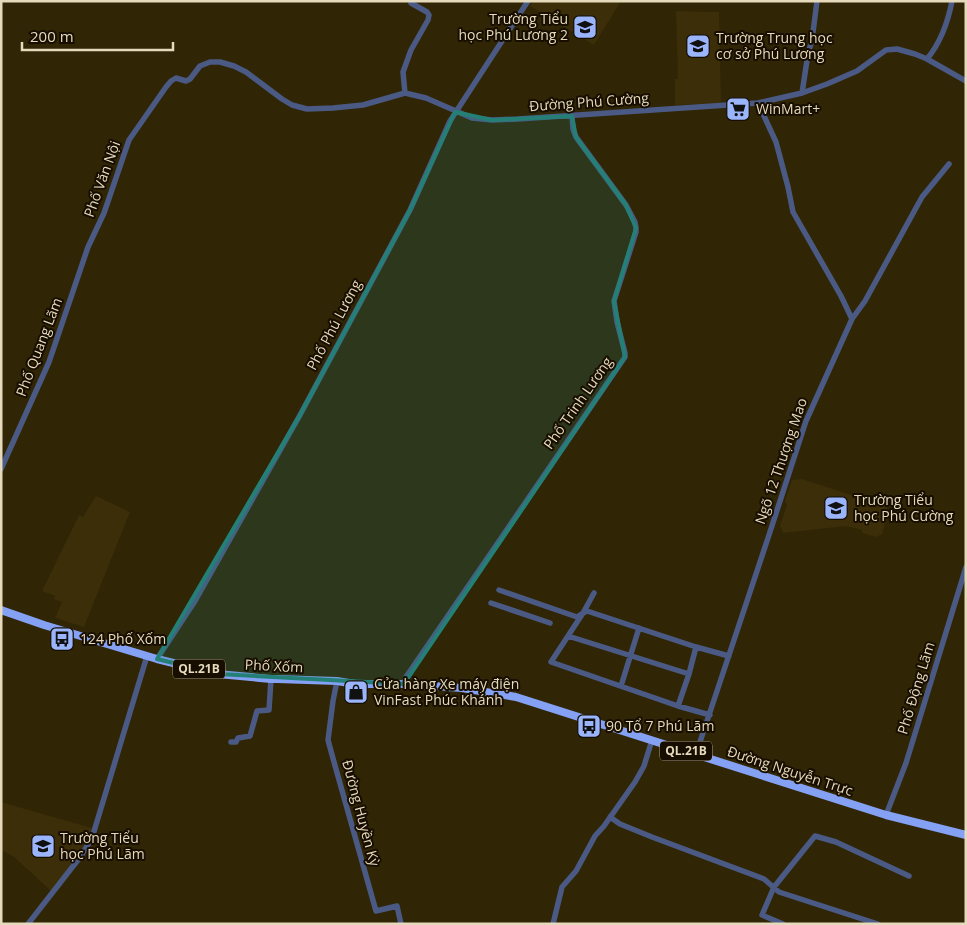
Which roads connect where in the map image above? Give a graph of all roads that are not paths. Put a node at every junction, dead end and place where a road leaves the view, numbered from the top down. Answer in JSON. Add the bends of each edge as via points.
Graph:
{"nodes":[{"id":1,"x":412,"y":1,"type":"edge"},
{"id":2,"x":528,"y":1,"type":"edge"},
{"id":3,"x":817,"y":1,"type":"edge"},
{"id":4,"x":952,"y":1,"type":"edge"},
{"id":5,"x":927,"y":59,"type":"junction"},
{"id":6,"x":966,"y":81,"type":"edge"},
{"id":7,"x":405,"y":93,"type":"junction"},
{"id":8,"x":802,"y":94,"type":"junction"},
{"id":9,"x":382,"y":99,"type":"joint"},
{"id":10,"x":758,"y":103,"type":"junction"},
{"id":11,"x":456,"y":112,"type":"junction"},
{"id":12,"x":572,"y":116,"type":"junction"},
{"id":13,"x":949,"y":164,"type":"dead end"},
{"id":14,"x":96,"y":232,"type":"joint"},
{"id":15,"x":852,"y":319,"type":"junction"},
{"id":16,"x":1,"y":469,"type":"edge"},
{"id":17,"x":966,"y":567,"type":"edge"},
{"id":18,"x":499,"y":590,"type":"dead end"},
{"id":19,"x":594,"y":593,"type":"dead end"},
{"id":20,"x":491,"y":603,"type":"dead end"},
{"id":21,"x":1,"y":610,"type":"edge"},
{"id":22,"x":583,"y":613,"type":"junction"},
{"id":23,"x":550,"y":623,"type":"dead end"},
{"id":24,"x":640,"y":628,"type":"junction"},
{"id":25,"x":568,"y":636,"type":"junction"},
{"id":26,"x":696,"y":647,"type":"junction"},
{"id":27,"x":147,"y":656,"type":"junction"},
{"id":28,"x":630,"y":656,"type":"junction"},
{"id":29,"x":729,"y":656,"type":"junction"},
{"id":30,"x":157,"y":659,"type":"junction"},
{"id":31,"x":688,"y":674,"type":"junction"},
{"id":32,"x":271,"y":679,"type":"junction"},
{"id":33,"x":337,"y":681,"type":"junction"},
{"id":34,"x":404,"y":684,"type":"junction"},
{"id":35,"x":621,"y":686,"type":"junction"},
{"id":36,"x":678,"y":706,"type":"junction"},
{"id":37,"x":710,"y":715,"type":"junction"},
{"id":38,"x":652,"y":740,"type":"junction"},
{"id":39,"x":231,"y":742,"type":"dead end"},
{"id":40,"x":696,"y":754,"type":"junction"},
{"id":41,"x":886,"y":815,"type":"junction"},
{"id":42,"x":610,"y":817,"type":"junction"},
{"id":43,"x":966,"y":835,"type":"edge"},
{"id":44,"x":909,"y":876,"type":"dead end"},
{"id":45,"x":774,"y":887,"type":"junction"},
{"id":46,"x":28,"y":924,"type":"edge"},
{"id":47,"x":401,"y":924,"type":"edge"},
{"id":48,"x":553,"y":924,"type":"edge"},
{"id":49,"x":783,"y":924,"type":"edge"},
{"id":50,"x":878,"y":924,"type":"edge"}],
"edges":[{"from":1,"to":7,"type":"street","via":[[429,15],[403,72]]},
{"from":2,"to":11,"type":"street","name":"Phố Phú Lương"},
{"from":3,"to":8,"type":"street"},
{"from":4,"to":5,"type":"street","via":[[948,21]]},
{"from":5,"to":6,"type":"street","name":"Đường Phú Cường"},
{"from":5,"to":8,"type":"street","name":"Đường Phú Cường","via":[[897,49],[886,50],[857,71]]},
{"from":7,"to":9,"type":"street","name":"Đường Phú Cường"},
{"from":7,"to":11,"type":"street","name":"Đường Phú Cường","via":[[426,98]]},
{"from":8,"to":10,"type":"street","name":"Đường Phú Cường"},
{"from":9,"to":14,"type":"street","name":"Phố Văn Nội","via":[[363,105],[307,109],[292,105],[234,66],[220,62],[200,66],[190,79],[171,81],[129,140]]},
{"from":10,"to":12,"type":"street","name":"Đường Phú Cường"},
{"from":10,"to":15,"type":"street","via":[[776,142],[793,212]]},
{"from":11,"to":12,"type":"street","name":"Đường Phú Cường","via":[[492,120]]},
{"from":11,"to":30,"type":"street","name":"Phố Phú Lương","via":[[410,210],[300,415],[195,601]]},
{"from":12,"to":34,"type":"street","name":"Phố Trinh Lương","via":[[576,137],[626,205],[636,228],[614,301],[625,357]]},
{"from":13,"to":15,"type":"street","name":"Ngõ 12 Thượng Mao","via":[[922,197]]},
{"from":14,"to":16,"type":"street","name":"Phố Quang Lãm","via":[[47,369]]},
{"from":15,"to":29,"type":"street","name":"Ngõ 12 Thượng Mao","via":[[806,421]]},
{"from":17,"to":41,"type":"street","name":"Phố Động Lãm","via":[[906,763]]},
{"from":18,"to":22,"type":"street","via":[[577,617]]},
{"from":19,"to":22,"type":"street"},
{"from":20,"to":23,"type":"street"},
{"from":21,"to":27,"type":"highway","name":"Phố Xốm","number":"QL.21B"},
{"from":22,"to":24,"type":"street"},
{"from":22,"to":25,"type":"street"},
{"from":24,"to":26,"type":"street"},
{"from":24,"to":28,"type":"street"},
{"from":25,"to":28,"type":"street"},
{"from":25,"to":35,"type":"street","via":[[551,662]]},
{"from":26,"to":29,"type":"street"},
{"from":26,"to":31,"type":"street"},
{"from":27,"to":30,"type":"highway","name":"Phố Xốm","number":"QL.21B"},
{"from":27,"to":46,"type":"street","via":[[90,838],[81,856]]},
{"from":28,"to":31,"type":"street"},
{"from":28,"to":35,"type":"street"},
{"from":29,"to":37,"type":"street","name":"Ngõ 12 Thượng Mao"},
{"from":30,"to":32,"type":"highway","name":"Phố Xốm","number":"QL.21B","via":[[218,674]]},
{"from":31,"to":36,"type":"street"},
{"from":32,"to":33,"type":"highway","name":"Phố Xốm","number":"QL.21B"},
{"from":32,"to":39,"type":"street","via":[[268,710],[257,711],[250,736]]},
{"from":33,"to":34,"type":"highway","name":"Phố Xốm","number":"QL.21B"},
{"from":33,"to":47,"type":"street","name":"Đường Huyền Kỳ","via":[[328,740],[376,911],[398,906]]},
{"from":34,"to":38,"type":"highway","name":"Đường Nguyễn Trực","number":"QL.21B","via":[[462,688],[516,697]]},
{"from":35,"to":36,"type":"street"},
{"from":36,"to":37,"type":"street"},
{"from":37,"to":40,"type":"street","name":"Ngõ 12 Thượng Mao"},
{"from":38,"to":40,"type":"highway","name":"Đường Nguyễn Trực","number":"QL.21B"},
{"from":38,"to":42,"type":"street","via":[[636,782]]},
{"from":40,"to":41,"type":"highway","name":"Đường Nguyễn Trực","number":"QL.21B"},
{"from":41,"to":43,"type":"highway","name":"Đường Nguyễn Trực","number":"QL.21B"},
{"from":42,"to":45,"type":"street","via":[[652,837],[764,879]]},
{"from":42,"to":48,"type":"street","via":[[562,887]]},
{"from":44,"to":45,"type":"street","via":[[836,842],[815,836]]},
{"from":45,"to":49,"type":"street","via":[[762,915]]},
{"from":45,"to":50,"type":"street","via":[[779,892]]}]}
